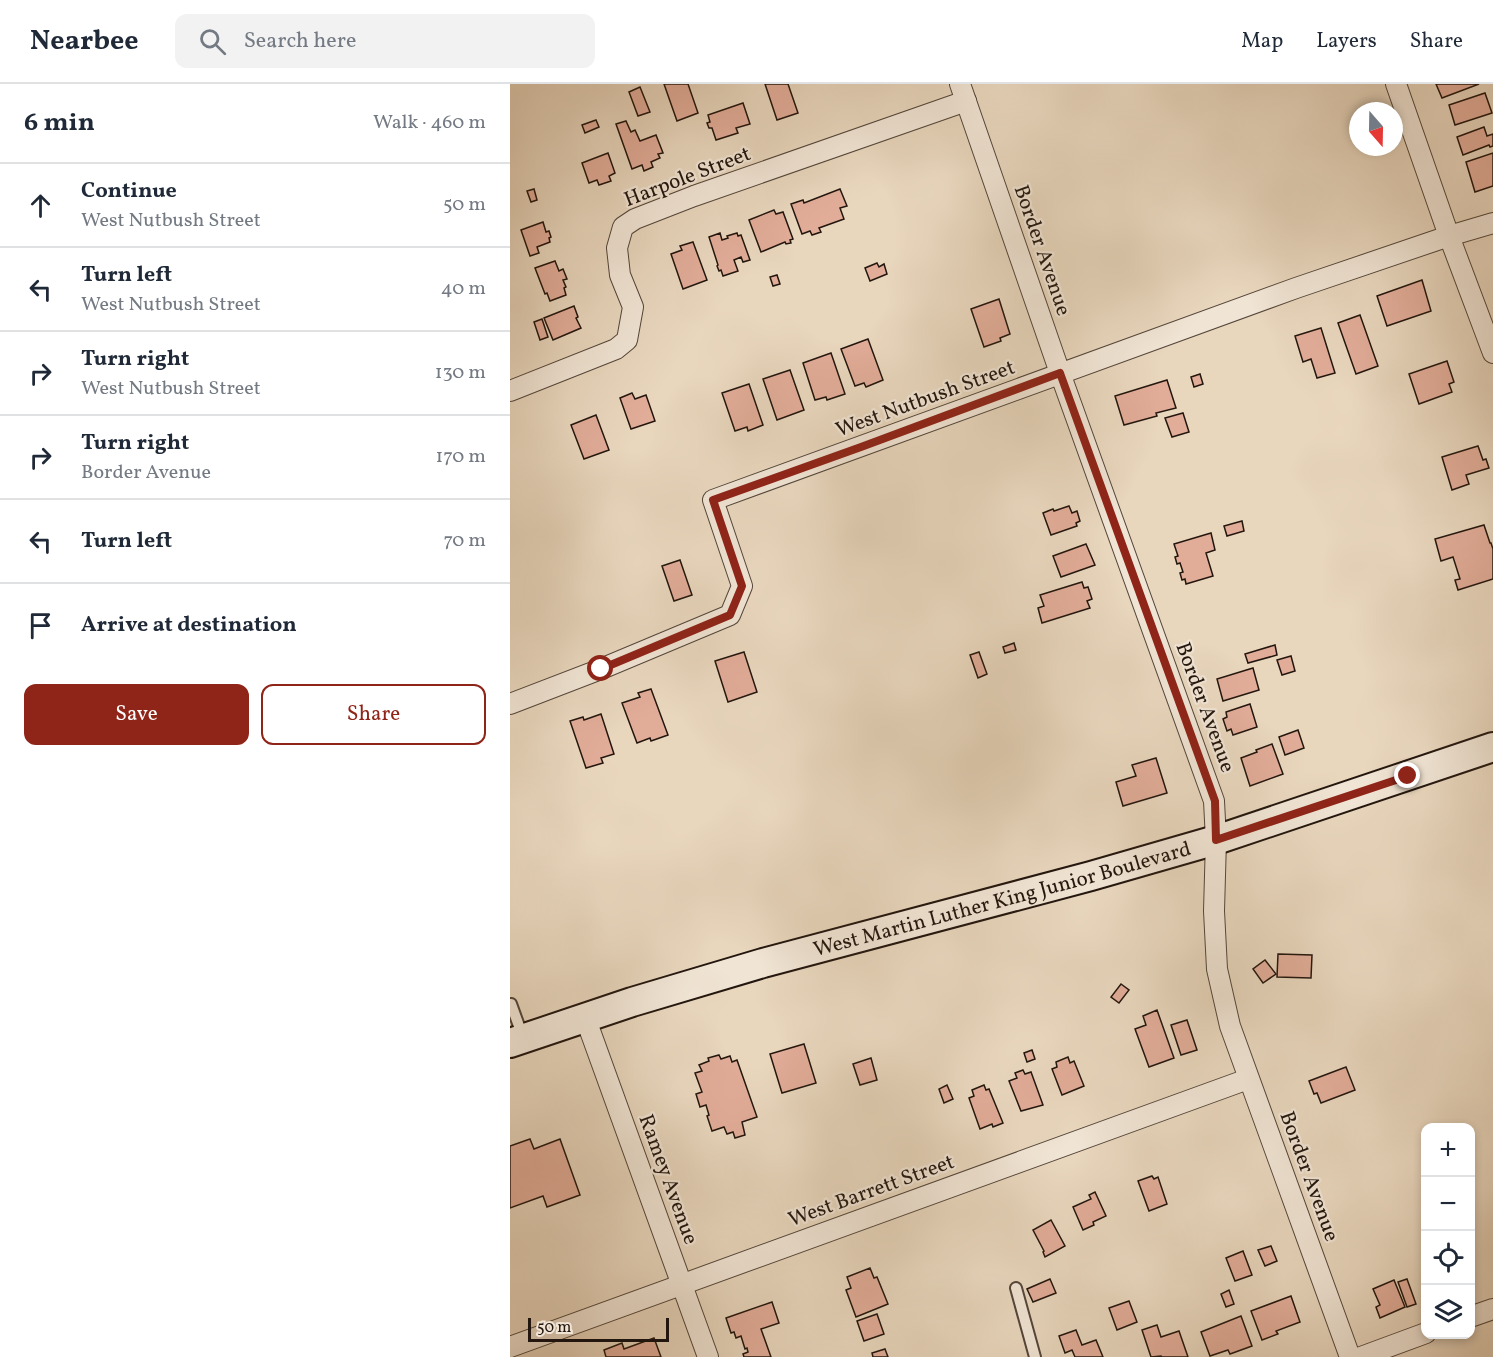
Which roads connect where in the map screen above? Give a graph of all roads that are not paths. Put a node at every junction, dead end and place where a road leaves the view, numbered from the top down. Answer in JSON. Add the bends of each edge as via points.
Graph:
{"nodes":[{"id":1,"x":1396,"y":84,"type":"edge"},
{"id":2,"x":963,"y":92,"type":"edge"},
{"id":3,"x":1493,"y":223,"type":"edge"},
{"id":4,"x":1449,"y":236,"type":"junction"},
{"id":5,"x":1493,"y":353,"type":"edge"},
{"id":6,"x":1060,"y":373,"type":"junction"},
{"id":7,"x":510,"y":391,"type":"edge"},
{"id":8,"x":510,"y":704,"type":"edge"},
{"id":9,"x":1493,"y":747,"type":"edge"},
{"id":10,"x":1216,"y":840,"type":"junction"},
{"id":11,"x":510,"y":1004,"type":"edge"},
{"id":12,"x":585,"y":1017,"type":"junction"},
{"id":13,"x":517,"y":1041,"type":"edge"},
{"id":14,"x":1248,"y":1078,"type":"junction"},
{"id":15,"x":681,"y":1285,"type":"junction"},
{"id":16,"x":1016,"y":1288,"type":"dead end"},
{"id":17,"x":1493,"y":1309,"type":"edge"},
{"id":18,"x":1475,"y":1315,"type":"edge"},
{"id":19,"x":1421,"y":1334,"type":"edge"},
{"id":20,"x":510,"y":1347,"type":"edge"},
{"id":21,"x":708,"y":1357,"type":"edge"},
{"id":22,"x":1035,"y":1357,"type":"edge"},
{"id":23,"x":1350,"y":1357,"type":"edge"},
{"id":24,"x":1361,"y":1357,"type":"edge"}],
"edges":[{"from":1,"to":4,"type":"street"},
{"from":2,"to":6,"type":"street","name":"Border Avenue"},
{"from":2,"to":7,"type":"street","name":"Harpole Street","via":[[635,219],[623,227],[617,248],[620,275],[633,307],[627,340],[616,349]]},
{"from":3,"to":4,"type":"street","name":"West Nutbush Street"},
{"from":4,"to":5,"type":"street"},
{"from":4,"to":6,"type":"street","name":"West Nutbush Street"},
{"from":6,"to":8,"type":"street","name":"West Nutbush Street","via":[[713,500],[742,586],[730,615]]},
{"from":6,"to":10,"type":"street","name":"Border Avenue","via":[[1215,801]]},
{"from":9,"to":10,"type":"main road","name":"West Martin Luther King Junior Boulevard"},
{"from":10,"to":12,"type":"main road","name":"West Martin Luther King Junior Boulevard","via":[[763,963]]},
{"from":10,"to":14,"type":"street","name":"Border Avenue","via":[[1217,969],[1230,1026]]},
{"from":11,"to":13,"type":"lane"},
{"from":12,"to":13,"type":"main road","name":"West Martin Luther King Junior Boulevard"},
{"from":12,"to":15,"type":"street","name":"Ramey Avenue"},
{"from":14,"to":15,"type":"street","name":"West Barrett Street"},
{"from":14,"to":23,"type":"street","name":"Border Avenue"},
{"from":15,"to":20,"type":"street","name":"West Barrett Street"},
{"from":15,"to":21,"type":"street","name":"Ramey Avenue"},
{"from":16,"to":22,"type":"lane"},
{"from":17,"to":18,"type":"street"},
{"from":19,"to":24,"type":"street"}]}
